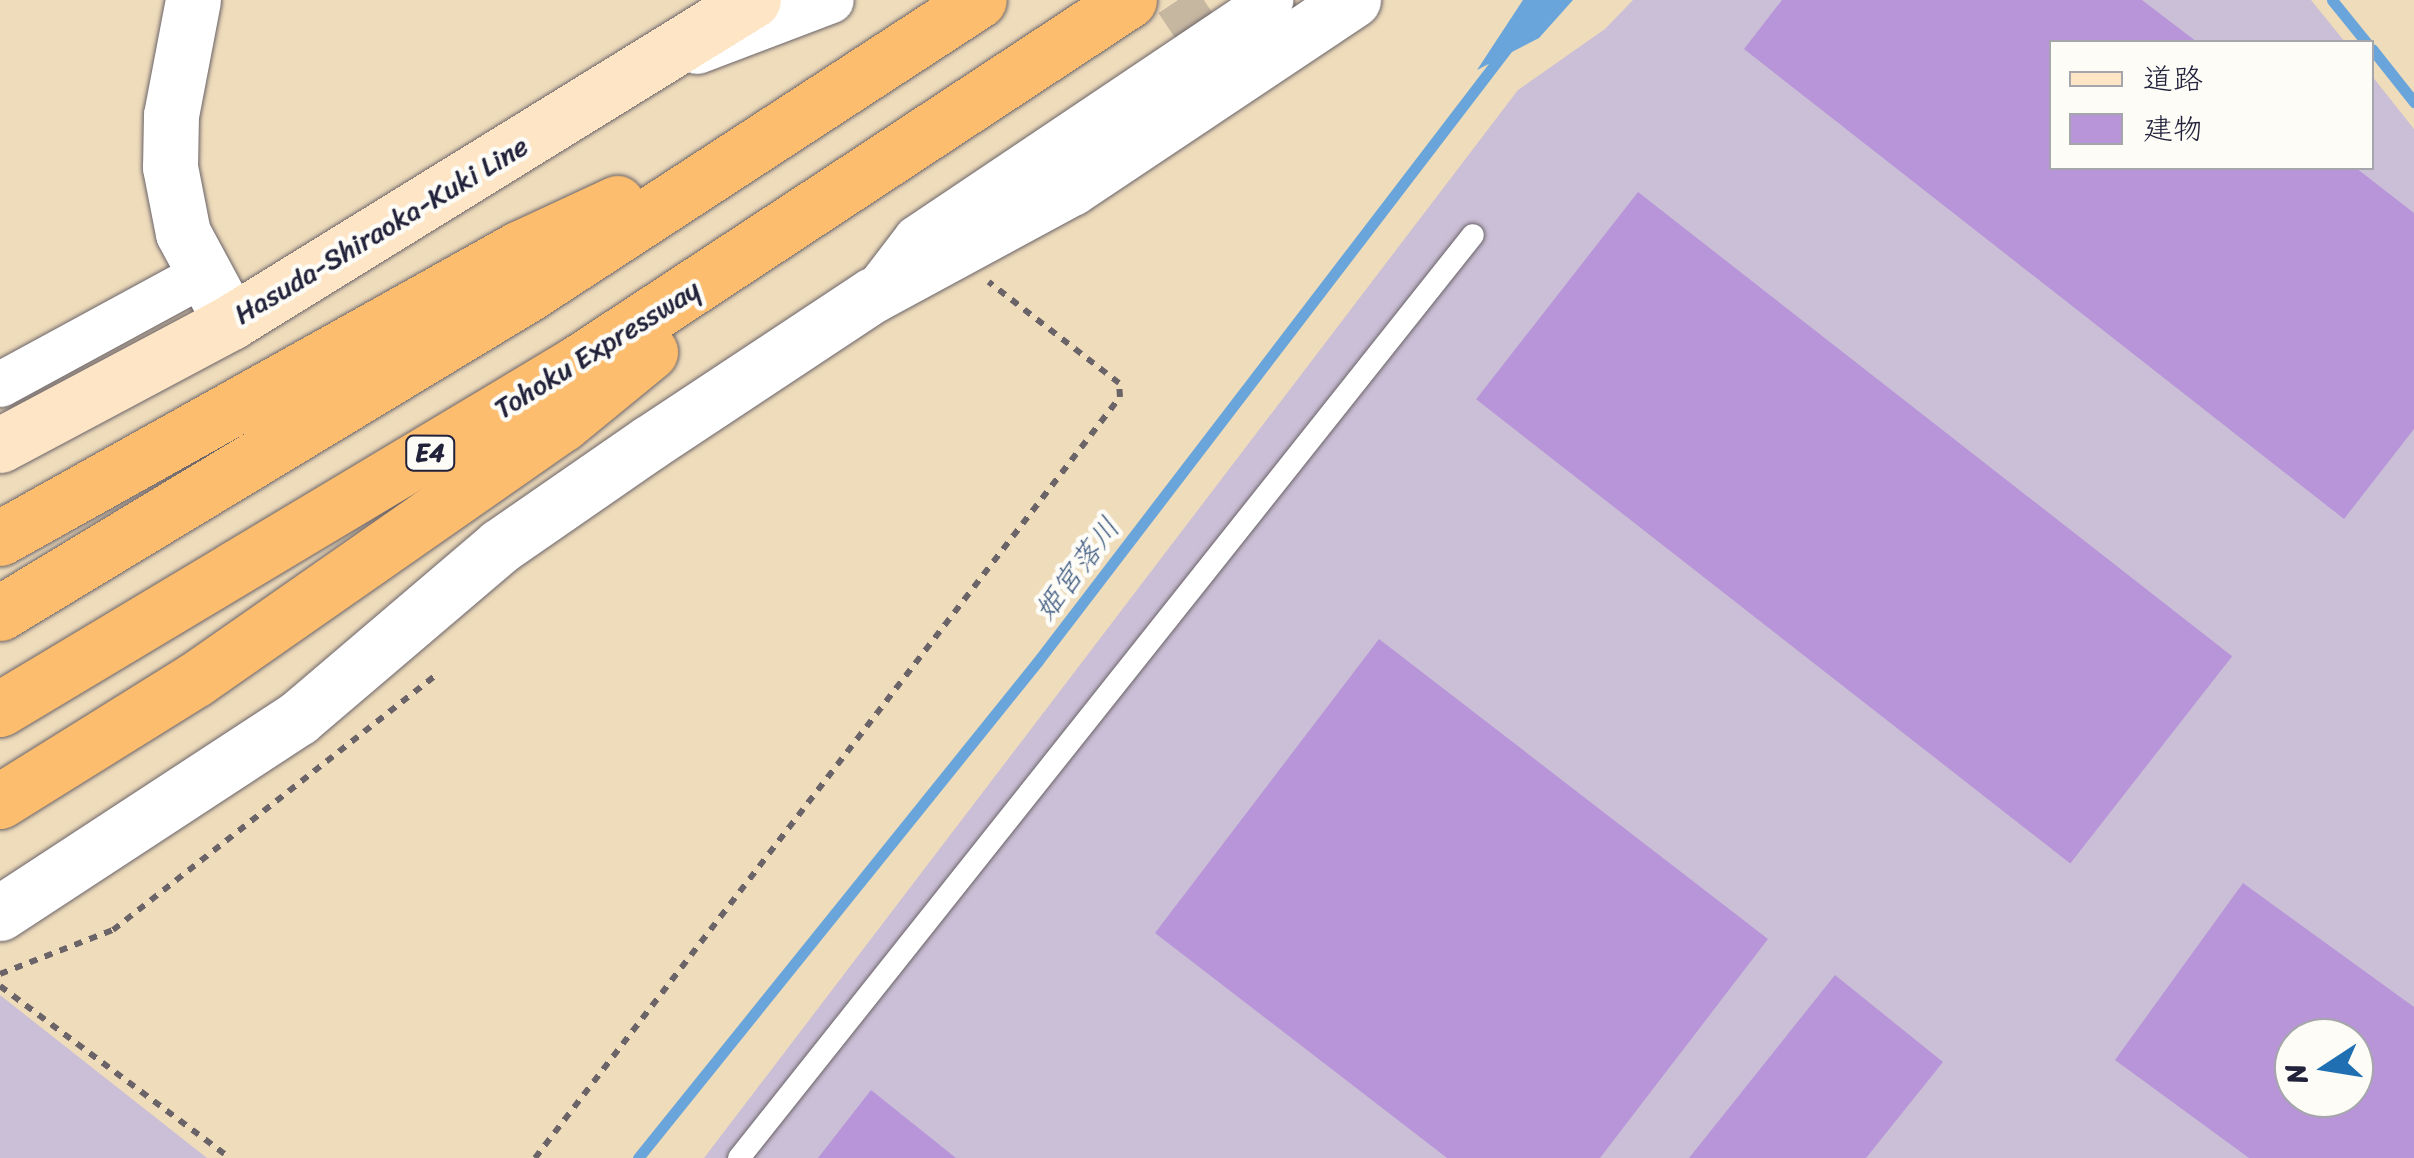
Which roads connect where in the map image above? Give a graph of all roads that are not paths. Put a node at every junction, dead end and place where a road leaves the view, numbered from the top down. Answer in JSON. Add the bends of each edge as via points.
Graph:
{"nodes":[{"id":1,"x":193,"y":0,"type":"edge"},
{"id":2,"x":753,"y":0,"type":"edge"},
{"id":3,"x":830,"y":0,"type":"edge"},
{"id":4,"x":979,"y":0,"type":"edge"},
{"id":5,"x":1129,"y":0,"type":"edge"},
{"id":6,"x":1270,"y":0,"type":"edge"},
{"id":7,"x":1353,"y":0,"type":"edge"},
{"id":8,"x":656,"y":64,"type":"junction"},
{"id":9,"x":808,"y":114,"type":"junction"},
{"id":10,"x":853,"y":186,"type":"junction"},
{"id":11,"x":1473,"y":235,"type":"dead end"},
{"id":12,"x":201,"y":276,"type":"junction"},
{"id":13,"x":873,"y":295,"type":"junction"},
{"id":14,"x":231,"y":322,"type":"junction"},
{"id":15,"x":0,"y":384,"type":"edge"},
{"id":16,"x":0,"y":445,"type":"edge"},
{"id":17,"x":0,"y":538,"type":"edge"},
{"id":18,"x":0,"y":613,"type":"edge"},
{"id":19,"x":0,"y":709,"type":"edge"},
{"id":20,"x":0,"y":801,"type":"edge"},
{"id":21,"x":0,"y":913,"type":"edge"},
{"id":22,"x":739,"y":1158,"type":"edge"}],
"edges":[{"from":1,"to":12,"type":"street","via":[[171,115],[170,167],[183,233]]},
{"from":2,"to":8,"type":"main road","name":"Hasuda-Shiraoka-Kuki Line"},
{"from":3,"to":8,"type":"street"},
{"from":4,"to":9,"type":"highway"},
{"from":5,"to":10,"type":"highway","name":"Tohoku Expressway","number":"E4"},
{"from":6,"to":13,"type":"street","via":[[916,238]]},
{"from":7,"to":13,"type":"street","via":[[1086,178]]},
{"from":8,"to":14,"type":"main road","name":"Hasuda-Shiraoka-Kuki Line"},
{"from":9,"to":17,"type":"highway","via":[[520,248]]},
{"from":9,"to":18,"type":"highway","via":[[494,315]]},
{"from":10,"to":19,"type":"highway","name":"Tohoku Expressway","number":"E4","via":[[576,364]]},
{"from":10,"to":20,"type":"highway","via":[[562,424],[196,679]]},
{"from":11,"to":22,"type":"lane"},
{"from":12,"to":14,"type":"street"},
{"from":12,"to":15,"type":"street"},
{"from":13,"to":21,"type":"street","via":[[500,546],[298,718]]},
{"from":14,"to":16,"type":"main road","name":"Hasuda-Shiraoka-Kuki Line"}]}
